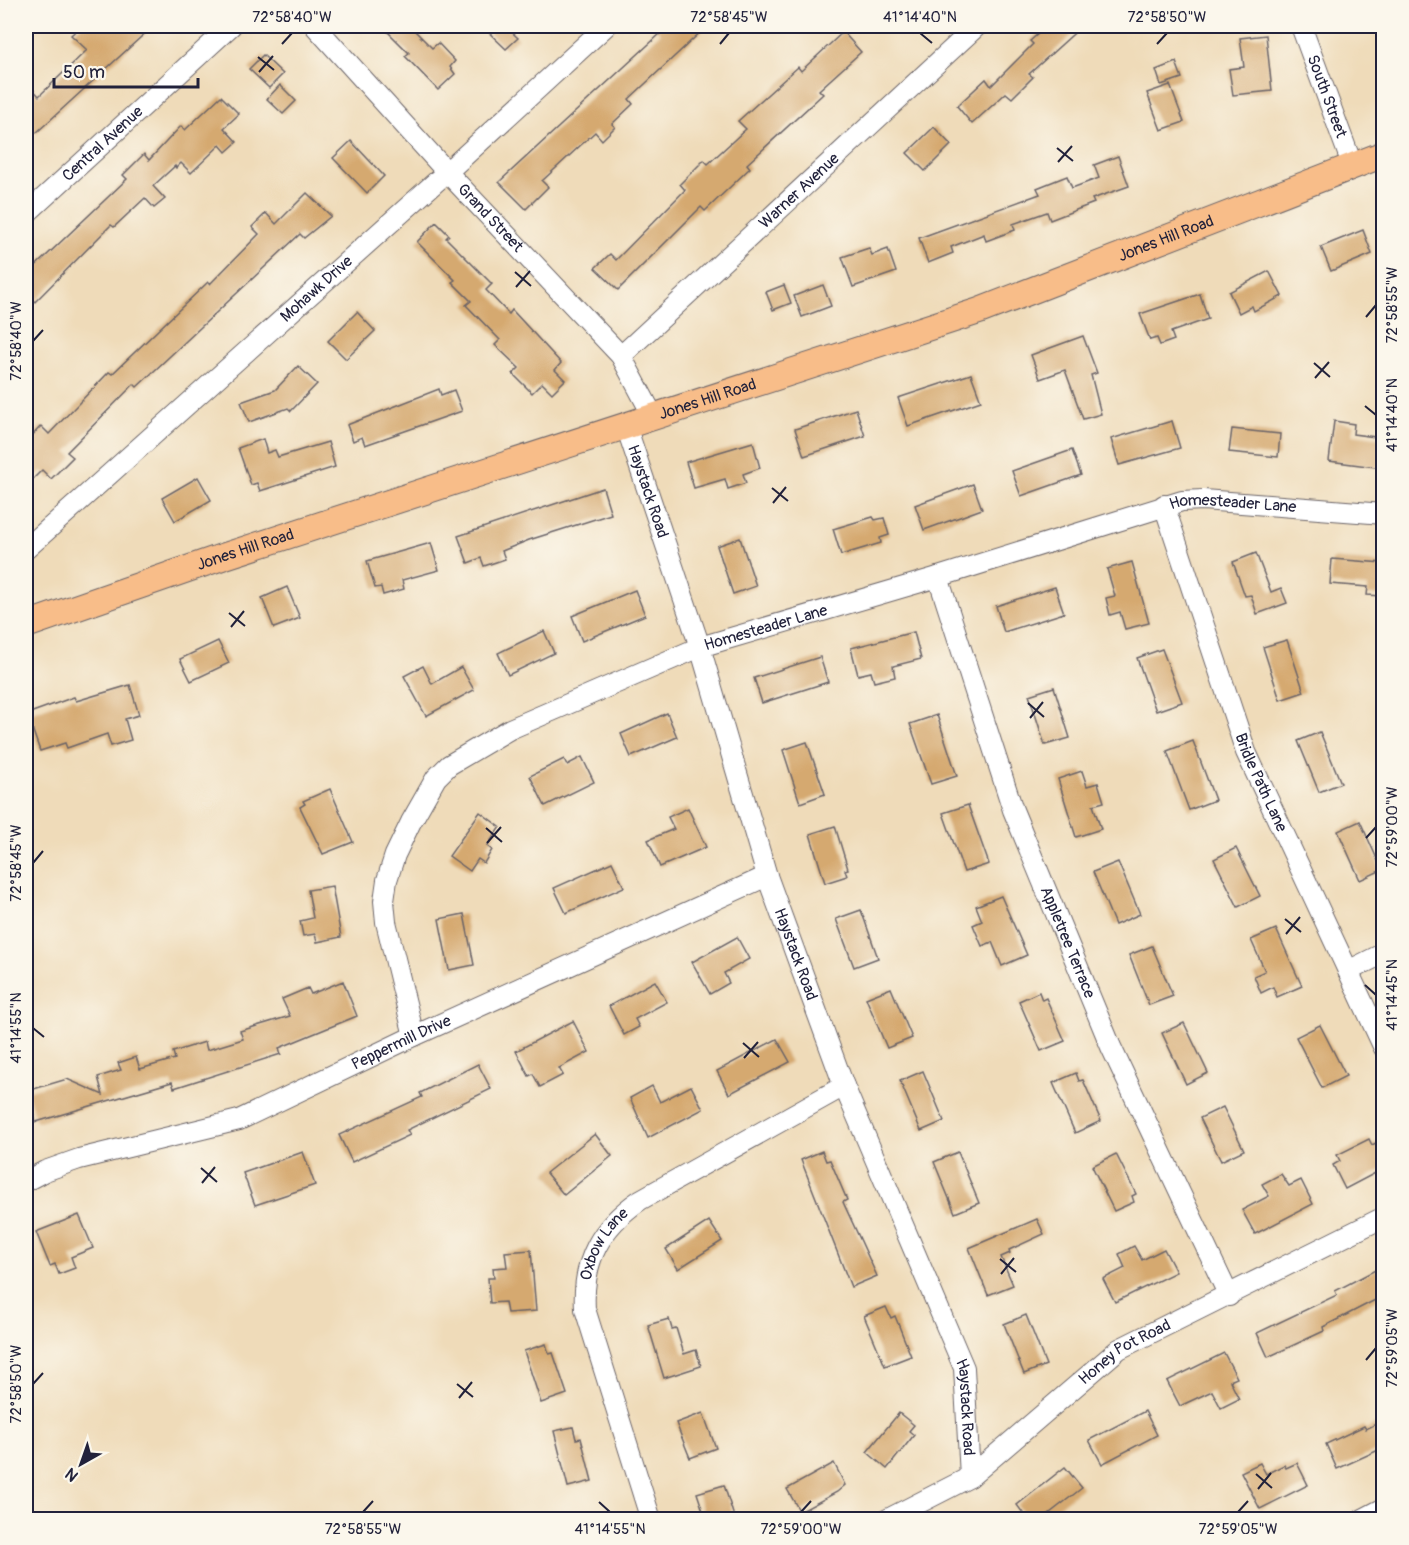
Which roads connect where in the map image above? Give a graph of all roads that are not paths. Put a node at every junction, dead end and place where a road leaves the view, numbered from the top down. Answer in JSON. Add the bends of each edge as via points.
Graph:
{"nodes":[{"id":1,"x":231,"y":26,"type":"edge"},
{"id":2,"x":315,"y":26,"type":"edge"},
{"id":3,"x":606,"y":26,"type":"edge"},
{"id":4,"x":977,"y":26,"type":"edge"},
{"id":5,"x":1301,"y":26,"type":"edge"},
{"id":6,"x":1383,"y":154,"type":"edge"},
{"id":7,"x":1353,"y":167,"type":"junction"},
{"id":8,"x":447,"y":172,"type":"junction"},
{"id":9,"x":26,"y":214,"type":"edge"},
{"id":10,"x":621,"y":356,"type":"junction"},
{"id":11,"x":653,"y":416,"type":"junction"},
{"id":12,"x":626,"y":426,"type":"junction"},
{"id":13,"x":1164,"y":505,"type":"junction"},
{"id":14,"x":1383,"y":514,"type":"edge"},
{"id":15,"x":26,"y":549,"type":"edge"},
{"id":16,"x":938,"y":577,"type":"junction"},
{"id":17,"x":26,"y":625,"type":"edge"},
{"id":18,"x":700,"y":646,"type":"junction"},
{"id":19,"x":767,"y":876,"type":"junction"},
{"id":20,"x":1383,"y":953,"type":"edge"},
{"id":21,"x":1348,"y":971,"type":"junction"},
{"id":22,"x":414,"y":1036,"type":"junction"},
{"id":23,"x":1383,"y":1048,"type":"edge"},
{"id":24,"x":844,"y":1086,"type":"junction"},
{"id":25,"x":26,"y":1181,"type":"edge"},
{"id":26,"x":1383,"y":1217,"type":"edge"},
{"id":27,"x":1229,"y":1296,"type":"junction"},
{"id":28,"x":970,"y":1477,"type":"junction"},
{"id":29,"x":1383,"y":1508,"type":"edge"},
{"id":30,"x":651,"y":1520,"type":"edge"},
{"id":31,"x":886,"y":1520,"type":"edge"},
{"id":32,"x":1361,"y":1520,"type":"edge"}],
"edges":[{"from":1,"to":9,"type":"street","name":"Central Avenue"},
{"from":2,"to":8,"type":"street","name":"Grand Street"},
{"from":3,"to":8,"type":"street","name":"Mohawk Drive"},
{"from":4,"to":10,"type":"street","name":"Warner Avenue"},
{"from":5,"to":7,"type":"street","name":"South Street"},
{"from":6,"to":7,"type":"main road","name":"Jones Hill Road"},
{"from":7,"to":11,"type":"main road","name":"Jones Hill Road","via":[[979,311]]},
{"from":8,"to":10,"type":"street","name":"Grand Street"},
{"from":8,"to":15,"type":"street","name":"Mohawk Drive"},
{"from":10,"to":11,"type":"street","name":"Grand Street"},
{"from":11,"to":12,"type":"main road","name":"Jones Hill Road"},
{"from":12,"to":17,"type":"main road","name":"Jones Hill Road","via":[[222,556]]},
{"from":12,"to":18,"type":"street","name":"Haystack Road"},
{"from":13,"to":14,"type":"street","name":"Homesteader Lane","via":[[1203,500]]},
{"from":13,"to":16,"type":"street","name":"Homesteader Lane"},
{"from":13,"to":21,"type":"street","name":"Bridle Path Lane","via":[[1246,752]]},
{"from":16,"to":18,"type":"street","name":"Homesteader Lane"},
{"from":16,"to":27,"type":"street","name":"Appletree Terrace","via":[[1013,810],[1111,1047]]},
{"from":18,"to":19,"type":"street","name":"Haystack Road"},
{"from":18,"to":22,"type":"street","name":"Homesteader Lane","via":[[510,729],[449,765],[436,778],[395,855],[384,901]]},
{"from":19,"to":22,"type":"street","name":"Peppermill Drive"},
{"from":19,"to":24,"type":"street","name":"Haystack Road"},
{"from":20,"to":21,"type":"street"},
{"from":21,"to":23,"type":"street","name":"Bridle Path Lane"},
{"from":22,"to":25,"type":"street","name":"Peppermill Drive","via":[[239,1120],[79,1160]]},
{"from":24,"to":28,"type":"street","name":"Haystack Road","via":[[964,1368]]},
{"from":24,"to":30,"type":"street","name":"Oxbow Lane","via":[[640,1200],[616,1218],[595,1246],[586,1274],[585,1309]]},
{"from":26,"to":27,"type":"street","name":"Honey Pot Road"},
{"from":27,"to":28,"type":"street","name":"Honey Pot Road","via":[[1119,1349]]},
{"from":28,"to":31,"type":"street","name":"Honey Pot Road"},
{"from":29,"to":32,"type":"street"}]}
